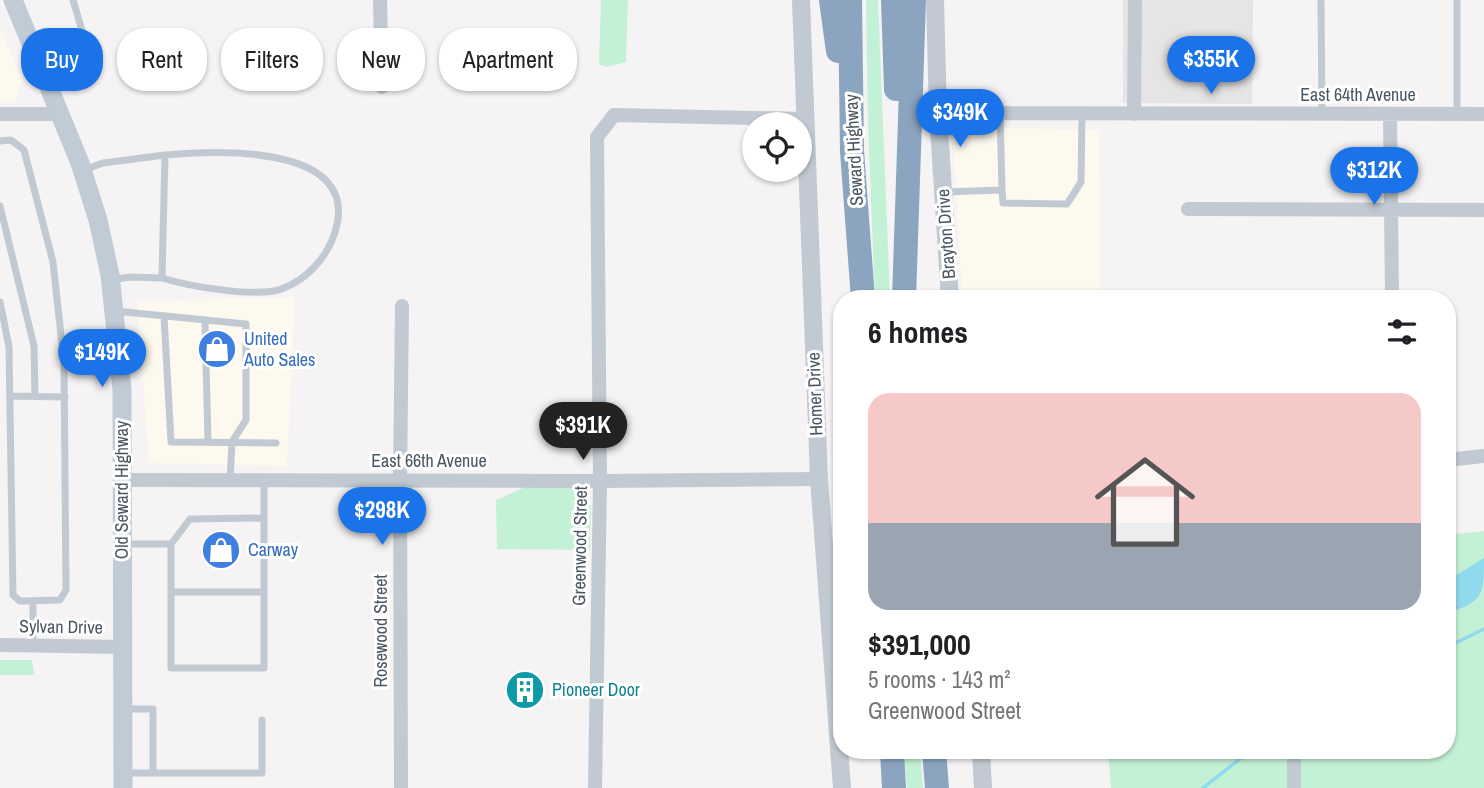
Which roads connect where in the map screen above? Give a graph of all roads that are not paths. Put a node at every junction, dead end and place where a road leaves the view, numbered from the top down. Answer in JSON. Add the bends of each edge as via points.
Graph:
{"nodes":[{"id":1,"x":12,"y":0,"type":"edge"},
{"id":2,"x":73,"y":0,"type":"edge"},
{"id":3,"x":380,"y":0,"type":"edge"},
{"id":4,"x":801,"y":0,"type":"edge"},
{"id":5,"x":831,"y":0,"type":"edge"},
{"id":6,"x":850,"y":0,"type":"edge"},
{"id":7,"x":893,"y":0,"type":"edge"},
{"id":8,"x":914,"y":0,"type":"edge"},
{"id":9,"x":935,"y":0,"type":"edge"},
{"id":10,"x":1135,"y":0,"type":"edge"},
{"id":11,"x":1321,"y":0,"type":"edge"},
{"id":12,"x":1457,"y":0,"type":"edge"},
{"id":13,"x":81,"y":28,"type":"edge"},
{"id":14,"x":381,"y":28,"type":"edge"},
{"id":15,"x":804,"y":112,"type":"edge"},
{"id":16,"x":938,"y":113,"type":"junction"},
{"id":17,"x":1000,"y":113,"type":"junction"},
{"id":18,"x":0,"y":114,"type":"edge"},
{"id":19,"x":61,"y":114,"type":"junction"},
{"id":20,"x":1082,"y":114,"type":"junction"},
{"id":21,"x":1134,"y":114,"type":"junction"},
{"id":22,"x":1322,"y":114,"type":"junction"},
{"id":23,"x":1390,"y":114,"type":"junction"},
{"id":24,"x":1457,"y":114,"type":"junction"},
{"id":25,"x":1484,"y":114,"type":"edge"},
{"id":26,"x":742,"y":118,"type":"edge"},
{"id":27,"x":0,"y":141,"type":"edge"},
{"id":28,"x":852,"y":151,"type":"junction"},
{"id":29,"x":165,"y":155,"type":"junction"},
{"id":30,"x":83,"y":171,"type":"junction"},
{"id":31,"x":806,"y":182,"type":"edge"},
{"id":32,"x":1002,"y":190,"type":"junction"},
{"id":33,"x":943,"y":192,"type":"junction"},
{"id":34,"x":0,"y":206,"type":"edge"},
{"id":35,"x":1188,"y":209,"type":"dead end"},
{"id":36,"x":1391,"y":209,"type":"junction"},
{"id":37,"x":1484,"y":209,"type":"edge"},
{"id":38,"x":162,"y":278,"type":"junction"},
{"id":39,"x":111,"y":280,"type":"junction"},
{"id":40,"x":862,"y":290,"type":"edge"},
{"id":41,"x":904,"y":290,"type":"edge"},
{"id":42,"x":904,"y":290,"type":"edge"},
{"id":43,"x":949,"y":290,"type":"edge"},
{"id":44,"x":1392,"y":290,"type":"edge"},
{"id":45,"x":0,"y":302,"type":"edge"},
{"id":46,"x":402,"y":306,"type":"dead end"},
{"id":47,"x":115,"y":311,"type":"junction"},
{"id":48,"x":164,"y":316,"type":"junction"},
{"id":49,"x":205,"y":321,"type":"junction"},
{"id":50,"x":10,"y":396,"type":"junction"},
{"id":51,"x":35,"y":396,"type":"junction"},
{"id":52,"x":65,"y":397,"type":"junction"},
{"id":53,"x":208,"y":442,"type":"junction"},
{"id":54,"x":232,"y":443,"type":"junction"},
{"id":55,"x":276,"y":443,"type":"dead end"},
{"id":56,"x":1484,"y":456,"type":"edge"},
{"id":57,"x":1456,"y":459,"type":"edge"},
{"id":58,"x":818,"y":479,"type":"junction"},
{"id":59,"x":123,"y":480,"type":"junction"},
{"id":60,"x":230,"y":480,"type":"junction"},
{"id":61,"x":264,"y":480,"type":"junction"},
{"id":62,"x":400,"y":480,"type":"junction"},
{"id":63,"x":600,"y":481,"type":"junction"},
{"id":64,"x":264,"y":519,"type":"junction"},
{"id":65,"x":123,"y":544,"type":"junction"},
{"id":66,"x":171,"y":544,"type":"junction"},
{"id":67,"x":171,"y":592,"type":"junction"},
{"id":68,"x":264,"y":592,"type":"junction"},
{"id":69,"x":33,"y":601,"type":"junction"},
{"id":70,"x":0,"y":645,"type":"edge"},
{"id":71,"x":33,"y":646,"type":"junction"},
{"id":72,"x":122,"y":647,"type":"junction"},
{"id":73,"x":833,"y":672,"type":"edge"},
{"id":74,"x":122,"y":709,"type":"junction"},
{"id":75,"x":262,"y":720,"type":"dead end"},
{"id":76,"x":840,"y":759,"type":"edge"},
{"id":77,"x":892,"y":759,"type":"edge"},
{"id":78,"x":935,"y":759,"type":"edge"},
{"id":79,"x":982,"y":759,"type":"edge"},
{"id":80,"x":1294,"y":759,"type":"edge"},
{"id":81,"x":153,"y":773,"type":"junction"},
{"id":82,"x":123,"y":781,"type":"edge"},
{"id":83,"x":401,"y":788,"type":"edge"},
{"id":84,"x":595,"y":788,"type":"edge"},
{"id":85,"x":842,"y":788,"type":"edge"},
{"id":86,"x":894,"y":788,"type":"edge"},
{"id":87,"x":937,"y":788,"type":"edge"},
{"id":88,"x":984,"y":788,"type":"edge"},
{"id":89,"x":1294,"y":788,"type":"edge"}],
"edges":[{"from":1,"to":19,"type":"main road","name":"Old Seward Highway"},
{"from":2,"to":13,"type":"lane"},
{"from":3,"to":14,"type":"street"},
{"from":4,"to":15,"type":"street","name":"Homer Drive"},
{"from":5,"to":28,"type":"highway"},
{"from":6,"to":28,"type":"highway","name":"Seward Highway"},
{"from":7,"to":41,"type":"highway"},
{"from":8,"to":42,"type":"highway"},
{"from":9,"to":16,"type":"street","name":"Brayton Drive"},
{"from":10,"to":21,"type":"street"},
{"from":11,"to":22,"type":"lane"},
{"from":12,"to":24,"type":"lane"},
{"from":16,"to":17,"type":"street","name":"East 64th Avenue"},
{"from":16,"to":33,"type":"street","name":"Brayton Drive"},
{"from":17,"to":20,"type":"street","name":"East 64th Avenue"},
{"from":17,"to":32,"type":"lane"},
{"from":18,"to":19,"type":"street"},
{"from":19,"to":30,"type":"main road","name":"Old Seward Highway"},
{"from":20,"to":21,"type":"street","name":"East 64th Avenue"},
{"from":20,"to":32,"type":"lane","via":[[1081,182],[1067,204],[1003,203]]},
{"from":21,"to":22,"type":"street","name":"East 64th Avenue"},
{"from":22,"to":23,"type":"street","name":"East 64th Avenue"},
{"from":23,"to":24,"type":"street","name":"East 64th Avenue"},
{"from":23,"to":36,"type":"street"},
{"from":24,"to":25,"type":"street","name":"East 64th Avenue"},
{"from":26,"to":63,"type":"street","name":"Greenwood Street","via":[[614,115],[597,137]]},
{"from":27,"to":52,"type":"lane","via":[[11,140],[24,150],[31,175],[53,262]]},
{"from":28,"to":40,"type":"highway","name":"Seward Highway"},
{"from":29,"to":30,"type":"lane","via":[[103,163]]},
{"from":29,"to":38,"type":"lane"},
{"from":29,"to":38,"type":"lane","via":[[243,153],[283,158],[319,174],[331,185],[338,197],[339,216],[322,260],[281,290],[186,286]]},
{"from":30,"to":39,"type":"main road","name":"Old Seward Highway"},
{"from":31,"to":58,"type":"street","name":"Homer Drive"},
{"from":32,"to":33,"type":"lane"},
{"from":33,"to":43,"type":"street","name":"Brayton Drive"},
{"from":34,"to":51,"type":"lane","via":[[34,346]]},
{"from":35,"to":36,"type":"street"},
{"from":36,"to":37,"type":"street"},
{"from":36,"to":44,"type":"street"},
{"from":38,"to":39,"type":"lane"},
{"from":39,"to":47,"type":"main road","name":"Old Seward Highway"},
{"from":45,"to":50,"type":"lane","via":[[9,347]]},
{"from":46,"to":62,"type":"street","name":"Rosewood Street"},
{"from":47,"to":48,"type":"lane"},
{"from":47,"to":59,"type":"main road","name":"Old Seward Highway"},
{"from":48,"to":49,"type":"lane"},
{"from":48,"to":53,"type":"lane","via":[[171,442]]},
{"from":49,"to":53,"type":"lane"},
{"from":49,"to":54,"type":"lane","via":[[246,324],[246,420]]},
{"from":50,"to":51,"type":"lane"},
{"from":50,"to":69,"type":"lane","via":[[13,595],[20,601]]},
{"from":51,"to":52,"type":"lane"},
{"from":52,"to":69,"type":"lane","via":[[66,590],[60,600]]},
{"from":53,"to":54,"type":"lane"},
{"from":54,"to":55,"type":"lane"},
{"from":54,"to":60,"type":"lane"},
{"from":56,"to":57,"type":"street"},
{"from":58,"to":63,"type":"street","name":"East 66th Avenue"},
{"from":58,"to":73,"type":"street","name":"Homer Drive"},
{"from":59,"to":60,"type":"street","name":"East 66th Avenue"},
{"from":59,"to":65,"type":"main road","name":"Old Seward Highway"},
{"from":60,"to":61,"type":"street","name":"East 66th Avenue"},
{"from":61,"to":62,"type":"street","name":"East 66th Avenue"},
{"from":61,"to":64,"type":"lane"},
{"from":62,"to":63,"type":"street","name":"East 66th Avenue"},
{"from":62,"to":83,"type":"street","name":"Rosewood Street"},
{"from":63,"to":84,"type":"street","name":"Greenwood Street"},
{"from":64,"to":66,"type":"lane","via":[[190,519]]},
{"from":64,"to":68,"type":"lane"},
{"from":65,"to":66,"type":"lane"},
{"from":65,"to":72,"type":"main road","name":"Old Seward Highway"},
{"from":66,"to":67,"type":"lane"},
{"from":67,"to":68,"type":"lane"},
{"from":67,"to":68,"type":"lane","via":[[171,668],[264,668]]},
{"from":69,"to":71,"type":"lane"},
{"from":70,"to":71,"type":"street","name":"Sylvan Drive"},
{"from":71,"to":72,"type":"street","name":"Sylvan Drive"},
{"from":72,"to":74,"type":"main road","name":"Old Seward Highway"},
{"from":74,"to":81,"type":"lane","via":[[153,709]]},
{"from":74,"to":82,"type":"main road","name":"Old Seward Highway"},
{"from":75,"to":81,"type":"lane","via":[[262,773]]},
{"from":76,"to":85,"type":"street","name":"Homer Drive"},
{"from":77,"to":86,"type":"highway"},
{"from":78,"to":87,"type":"highway"},
{"from":79,"to":88,"type":"street"},
{"from":80,"to":89,"type":"street"},
{"from":81,"to":82,"type":"lane"}]}
